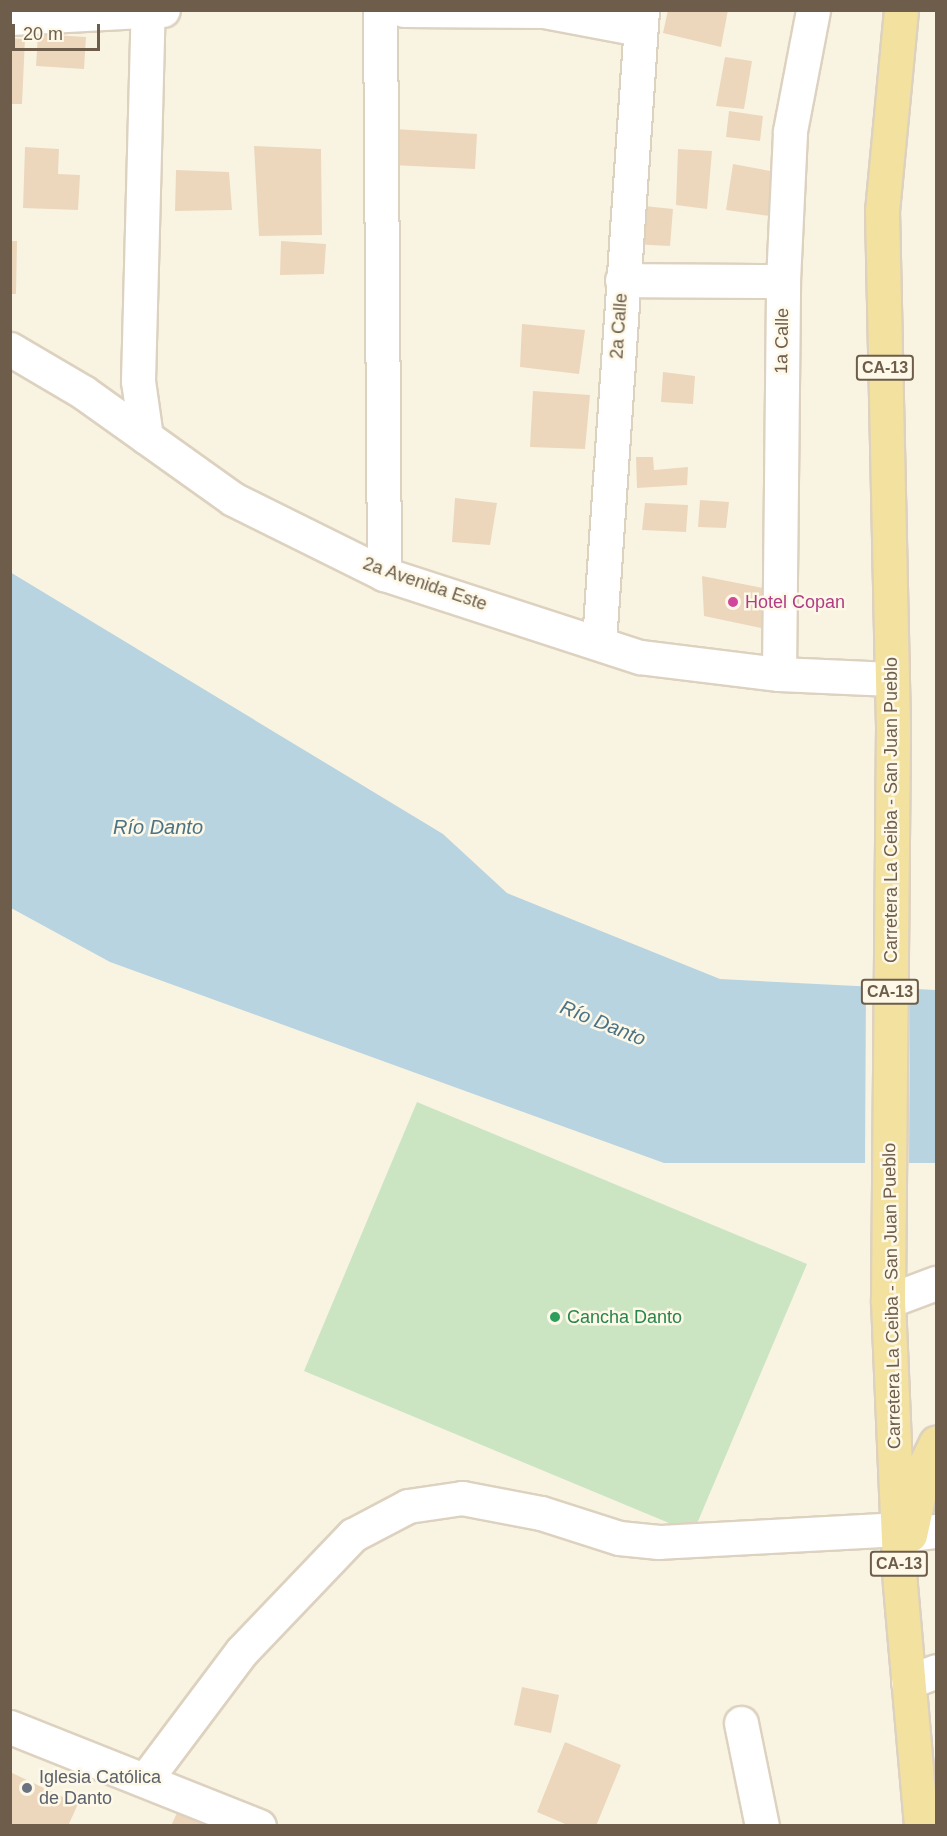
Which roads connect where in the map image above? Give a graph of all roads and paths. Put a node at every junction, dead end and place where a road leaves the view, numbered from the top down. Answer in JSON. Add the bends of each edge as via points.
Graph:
{"nodes":[{"id":1,"x":380,"y":10,"type":"edge"},
{"id":2,"x":813,"y":10,"type":"edge"},
{"id":3,"x":901,"y":10,"type":"edge"},
{"id":4,"x":156,"y":11,"type":"edge"},
{"id":5,"x":423,"y":11,"type":"edge"},
{"id":6,"x":86,"y":13,"type":"edge"},
{"id":7,"x":10,"y":18,"type":"edge"},
{"id":8,"x":641,"y":20,"type":"edge"},
{"id":9,"x":622,"y":280,"type":"junction"},
{"id":10,"x":783,"y":281,"type":"junction"},
{"id":11,"x":10,"y":350,"type":"edge"},
{"id":12,"x":146,"y":437,"type":"junction"},
{"id":13,"x":384,"y":574,"type":"junction"},
{"id":14,"x":599,"y":642,"type":"junction"},
{"id":15,"x":779,"y":674,"type":"junction"},
{"id":16,"x":891,"y":679,"type":"junction"},
{"id":17,"x":936,"y":1282,"type":"edge"},
{"id":18,"x":888,"y":1301,"type":"junction"},
{"id":19,"x":936,"y":1442,"type":"edge"},
{"id":20,"x":915,"y":1532,"type":"edge"},
{"id":21,"x":922,"y":1676,"type":"edge"},
{"id":22,"x":741,"y":1723,"type":"dead end"},
{"id":23,"x":10,"y":1727,"type":"edge"},
{"id":24,"x":145,"y":1780,"type":"junction"},
{"id":25,"x":259,"y":1826,"type":"edge"},
{"id":26,"x":762,"y":1826,"type":"edge"},
{"id":27,"x":921,"y":1826,"type":"edge"}],
"edges":[{"from":1,"to":13,"type":"street"},
{"from":2,"to":10,"type":"street","name":"1a Calle","via":[[790,131]]},
{"from":3,"to":16,"type":"main road","name":"Carretera La Ceiba - San Juan Pueblo","number":"CA-13","via":[[882,210]]},
{"from":4,"to":6,"type":"street"},
{"from":4,"to":12,"type":"street","via":[[138,381]]},
{"from":5,"to":8,"type":"street","via":[[544,11]]},
{"from":6,"to":7,"type":"street"},
{"from":8,"to":9,"type":"street","name":"2a Calle"},
{"from":9,"to":10,"type":"street"},
{"from":9,"to":14,"type":"street","name":"2a Calle"},
{"from":10,"to":15,"type":"street","name":"1a Calle"},
{"from":11,"to":12,"type":"street","name":"2a Avenida Este","via":[[83,392]]},
{"from":12,"to":13,"type":"street","name":"2a Avenida Este","via":[[233,499]]},
{"from":13,"to":14,"type":"street","name":"2a Avenida Este"},
{"from":14,"to":15,"type":"street","name":"2a Avenida Este","via":[[640,657]]},
{"from":15,"to":16,"type":"street","name":"2a Avenida Este"},
{"from":16,"to":18,"type":"main road","name":"Carretera La Ceiba - San Juan Pueblo","number":"CA-13"},
{"from":17,"to":18,"type":"street"},
{"from":18,"to":20,"type":"main road","name":"Carretera La Ceiba - San Juan Pueblo","number":"CA-13"},
{"from":19,"to":20,"type":"main road","via":[[925,1465]]},
{"from":20,"to":21,"type":"main road","name":"Carretera La Ceiba - San Juan Pueblo","number":"CA-13","via":[[900,1585]]},
{"from":20,"to":24,"type":"street","via":[[659,1542],[619,1538],[541,1513],[462,1498],[408,1506],[353,1535],[242,1651]]},
{"from":21,"to":27,"type":"main road","name":"Carretera La Ceiba - San Juan Pueblo","number":"CA-13"},
{"from":22,"to":26,"type":"street"},
{"from":23,"to":24,"type":"street"},
{"from":24,"to":25,"type":"street"}]}
